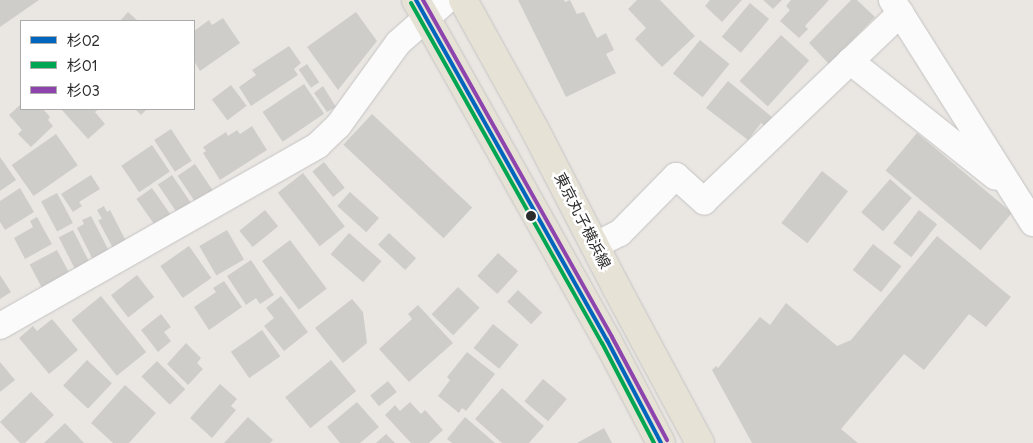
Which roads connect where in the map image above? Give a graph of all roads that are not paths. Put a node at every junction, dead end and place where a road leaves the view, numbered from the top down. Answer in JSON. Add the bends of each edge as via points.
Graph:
{"nodes":[{"id":1,"x":447,"y":0,"type":"edge"},
{"id":2,"x":463,"y":0,"type":"edge"},
{"id":3,"x":896,"y":6,"type":"edge"},
{"id":4,"x":421,"y":9,"type":"edge"},
{"id":5,"x":850,"y":61,"type":"junction"},
{"id":6,"x":1013,"y":190,"type":"junction"},
{"id":7,"x":1033,"y":223,"type":"edge"},
{"id":8,"x":594,"y":246,"type":"junction"},
{"id":9,"x":0,"y":326,"type":"edge"},
{"id":10,"x":661,"y":443,"type":"edge"},
{"id":11,"x":700,"y":443,"type":"edge"}],
"edges":[{"from":1,"to":4,"type":"street"},
{"from":2,"to":8,"type":"main road","name":"東京丸子横浜線"},
{"from":3,"to":5,"type":"street"},
{"from":3,"to":6,"type":"street"},
{"from":4,"to":9,"type":"street","via":[[338,126],[318,145]]},
{"from":4,"to":10,"type":"main road","via":[[607,340]]},
{"from":5,"to":6,"type":"street"},
{"from":5,"to":8,"type":"street","via":[[704,201],[676,176],[620,233]]},
{"from":6,"to":7,"type":"street"},
{"from":8,"to":11,"type":"main road","name":"東京丸子横浜線"}]}
